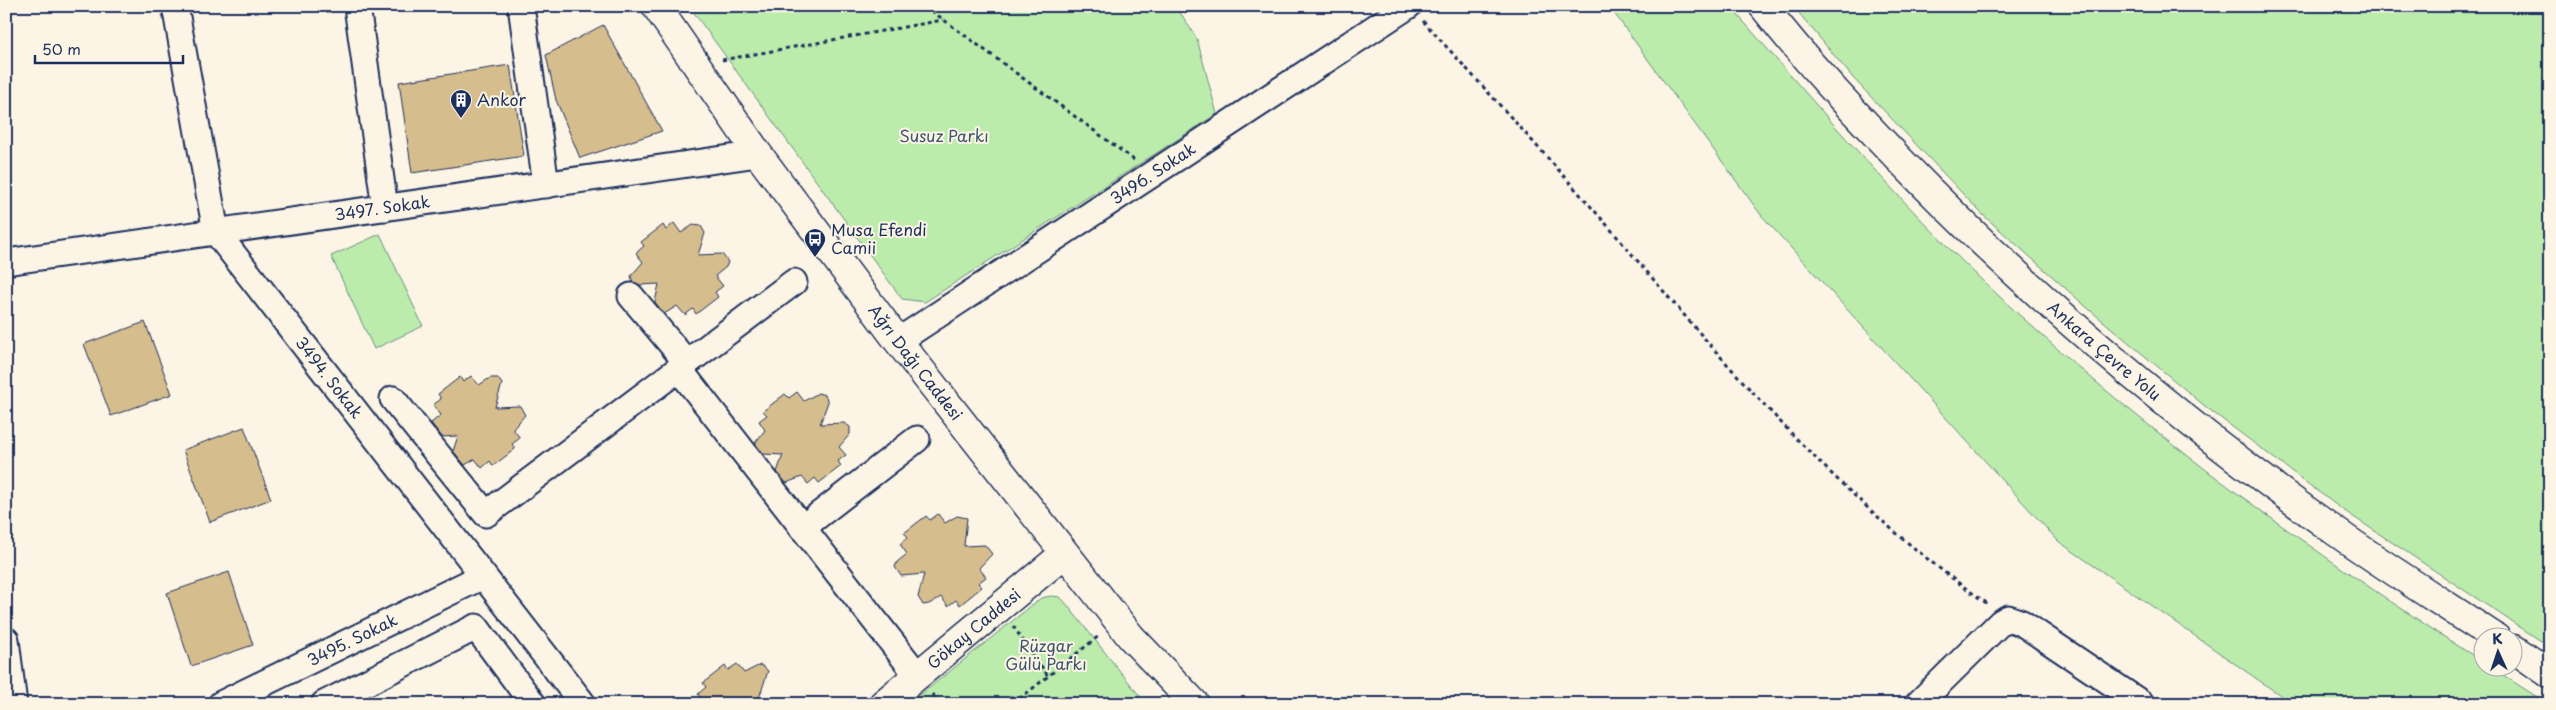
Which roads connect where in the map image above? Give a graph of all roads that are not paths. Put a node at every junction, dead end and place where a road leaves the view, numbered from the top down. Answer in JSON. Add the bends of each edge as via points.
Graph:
{"nodes":[{"id":1,"x":175,"y":6,"type":"edge"},
{"id":2,"x":357,"y":6,"type":"edge"},
{"id":3,"x":521,"y":6,"type":"edge"},
{"id":4,"x":656,"y":6,"type":"edge"},
{"id":5,"x":1763,"y":6,"type":"edge"},
{"id":6,"x":1412,"y":10,"type":"edge"},
{"id":7,"x":758,"y":154,"type":"junction"},
{"id":8,"x":546,"y":185,"type":"junction"},
{"id":9,"x":385,"y":208,"type":"junction"},
{"id":10,"x":216,"y":232,"type":"junction"},
{"id":11,"x":6,"y":262,"type":"edge"},
{"id":12,"x":794,"y":282,"type":"dead end"},
{"id":13,"x":631,"y":296,"type":"dead end"},
{"id":14,"x":898,"y":341,"type":"junction"},
{"id":15,"x":683,"y":366,"type":"junction"},
{"id":16,"x":393,"y":399,"type":"dead end"},
{"id":17,"x":917,"y":439,"type":"dead end"},
{"id":18,"x":802,"y":528,"type":"junction"},
{"id":19,"x":1064,"y":554,"type":"junction"},
{"id":20,"x":483,"y":576,"type":"junction"},
{"id":21,"x":2481,"y":628,"type":"edge"},
{"id":22,"x":6,"y":640,"type":"edge"},
{"id":23,"x":2524,"y":656,"type":"edge"},
{"id":24,"x":2550,"y":674,"type":"edge"},
{"id":25,"x":918,"y":676,"type":"junction"},
{"id":26,"x":2141,"y":703,"type":"edge"},
{"id":27,"x":14,"y":704,"type":"edge"},
{"id":28,"x":221,"y":704,"type":"edge"},
{"id":29,"x":324,"y":704,"type":"edge"},
{"id":30,"x":533,"y":704,"type":"edge"},
{"id":31,"x":583,"y":704,"type":"edge"},
{"id":32,"x":883,"y":704,"type":"edge"},
{"id":33,"x":1195,"y":704,"type":"edge"},
{"id":34,"x":1918,"y":704,"type":"edge"}],
"edges":[{"from":1,"to":10,"type":"street","name":"3494. Sokak"},
{"from":2,"to":9,"type":"street"},
{"from":3,"to":8,"type":"street"},
{"from":4,"to":7,"type":"main road","name":"Ağrı Dağı Caddesi"},
{"from":5,"to":21,"type":"main road","name":"Ankara Çevre Yolu","via":[[1787,37],[1968,231],[2045,301],[2129,373],[2326,525]]},
{"from":6,"to":14,"type":"street","name":"3496. Sokak"},
{"from":7,"to":8,"type":"street","name":"3497. Sokak"},
{"from":7,"to":14,"type":"main road","name":"Ağrı Dağı Caddesi"},
{"from":8,"to":9,"type":"street","name":"3497. Sokak"},
{"from":9,"to":10,"type":"street","name":"3497. Sokak"},
{"from":10,"to":11,"type":"street","name":"3497. Sokak"},
{"from":10,"to":20,"type":"street","name":"3494. Sokak"},
{"from":12,"to":15,"type":"street"},
{"from":13,"to":15,"type":"street"},
{"from":14,"to":19,"type":"main road","name":"Ağrı Dağı Caddesi"},
{"from":15,"to":16,"type":"street","via":[[486,514]]},
{"from":15,"to":18,"type":"street"},
{"from":17,"to":18,"type":"street"},
{"from":18,"to":25,"type":"street"},
{"from":19,"to":25,"type":"main road","name":"Gökay Caddesi"},
{"from":19,"to":33,"type":"main road","name":"Ağrı Dağı Caddesi","via":[[1118,621]]},
{"from":20,"to":28,"type":"street","name":"3495. Sokak"},
{"from":20,"to":31,"type":"street","name":"3494. Sokak"},
{"from":22,"to":27,"type":"street"},
{"from":23,"to":24,"type":"main road"},
{"from":25,"to":32,"type":"main road","name":"Gökay Caddesi"},
{"from":26,"to":34,"type":"street","via":[[2022,622],[2008,618]]},
{"from":29,"to":30,"type":"street","via":[[476,627]]}]}
